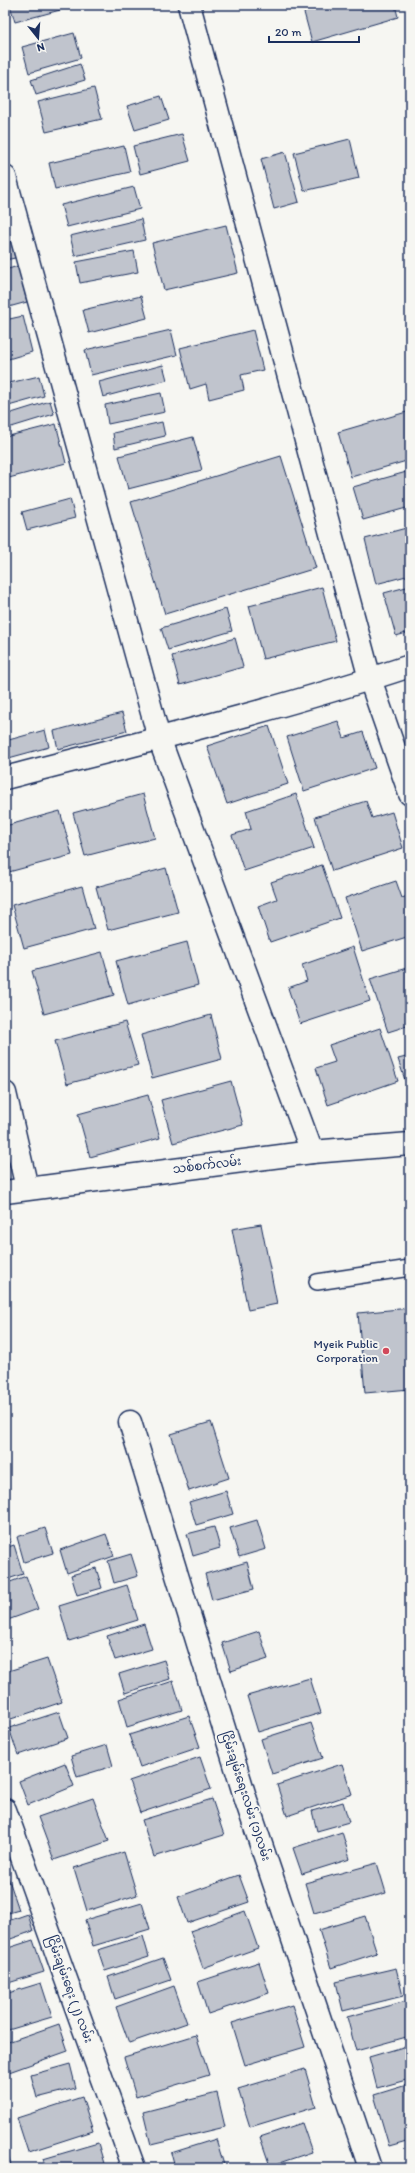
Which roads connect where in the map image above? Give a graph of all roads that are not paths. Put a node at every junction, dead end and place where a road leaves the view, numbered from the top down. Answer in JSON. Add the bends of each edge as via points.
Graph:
{"nodes":[{"id":1,"x":189,"y":5,"type":"edge"},
{"id":2,"x":5,"y":177,"type":"edge"},
{"id":3,"x":410,"y":666,"type":"edge"},
{"id":4,"x":370,"y":679,"type":"junction"},
{"id":5,"x":160,"y":738,"type":"junction"},
{"id":6,"x":5,"y":778,"type":"edge"},
{"id":7,"x":410,"y":794,"type":"edge"},
{"id":8,"x":5,"y":1093,"type":"edge"},
{"id":9,"x":410,"y":1144,"type":"edge"},
{"id":10,"x":312,"y":1152,"type":"junction"},
{"id":11,"x":27,"y":1188,"type":"junction"},
{"id":12,"x":5,"y":1192,"type":"edge"},
{"id":13,"x":410,"y":1268,"type":"edge"},
{"id":14,"x":317,"y":1282,"type":"dead end"},
{"id":15,"x":130,"y":1422,"type":"dead end"},
{"id":16,"x":5,"y":1810,"type":"edge"},
{"id":17,"x":134,"y":2168,"type":"edge"},
{"id":18,"x":370,"y":2168,"type":"edge"}],
"edges":[{"from":1,"to":4,"type":"street"},
{"from":2,"to":5,"type":"street"},
{"from":3,"to":4,"type":"street"},
{"from":4,"to":5,"type":"street"},
{"from":4,"to":7,"type":"street"},
{"from":5,"to":6,"type":"street"},
{"from":5,"to":10,"type":"street"},
{"from":8,"to":11,"type":"street"},
{"from":9,"to":10,"type":"street","name":"သစ်စက်လမ်း"},
{"from":10,"to":11,"type":"street","name":"သစ်စက်လမ်း"},
{"from":11,"to":12,"type":"street","name":"သစ်စက်လမ်း"},
{"from":13,"to":14,"type":"lane"},
{"from":15,"to":18,"type":"street","name":"ငြိမ်းချမ်းရေးလမ်း (၁)လမ်း","via":[[246,1800]]},
{"from":16,"to":17,"type":"street","name":"ငြိမ်းချမ်းရေး (၂) လမ်း"}]}
